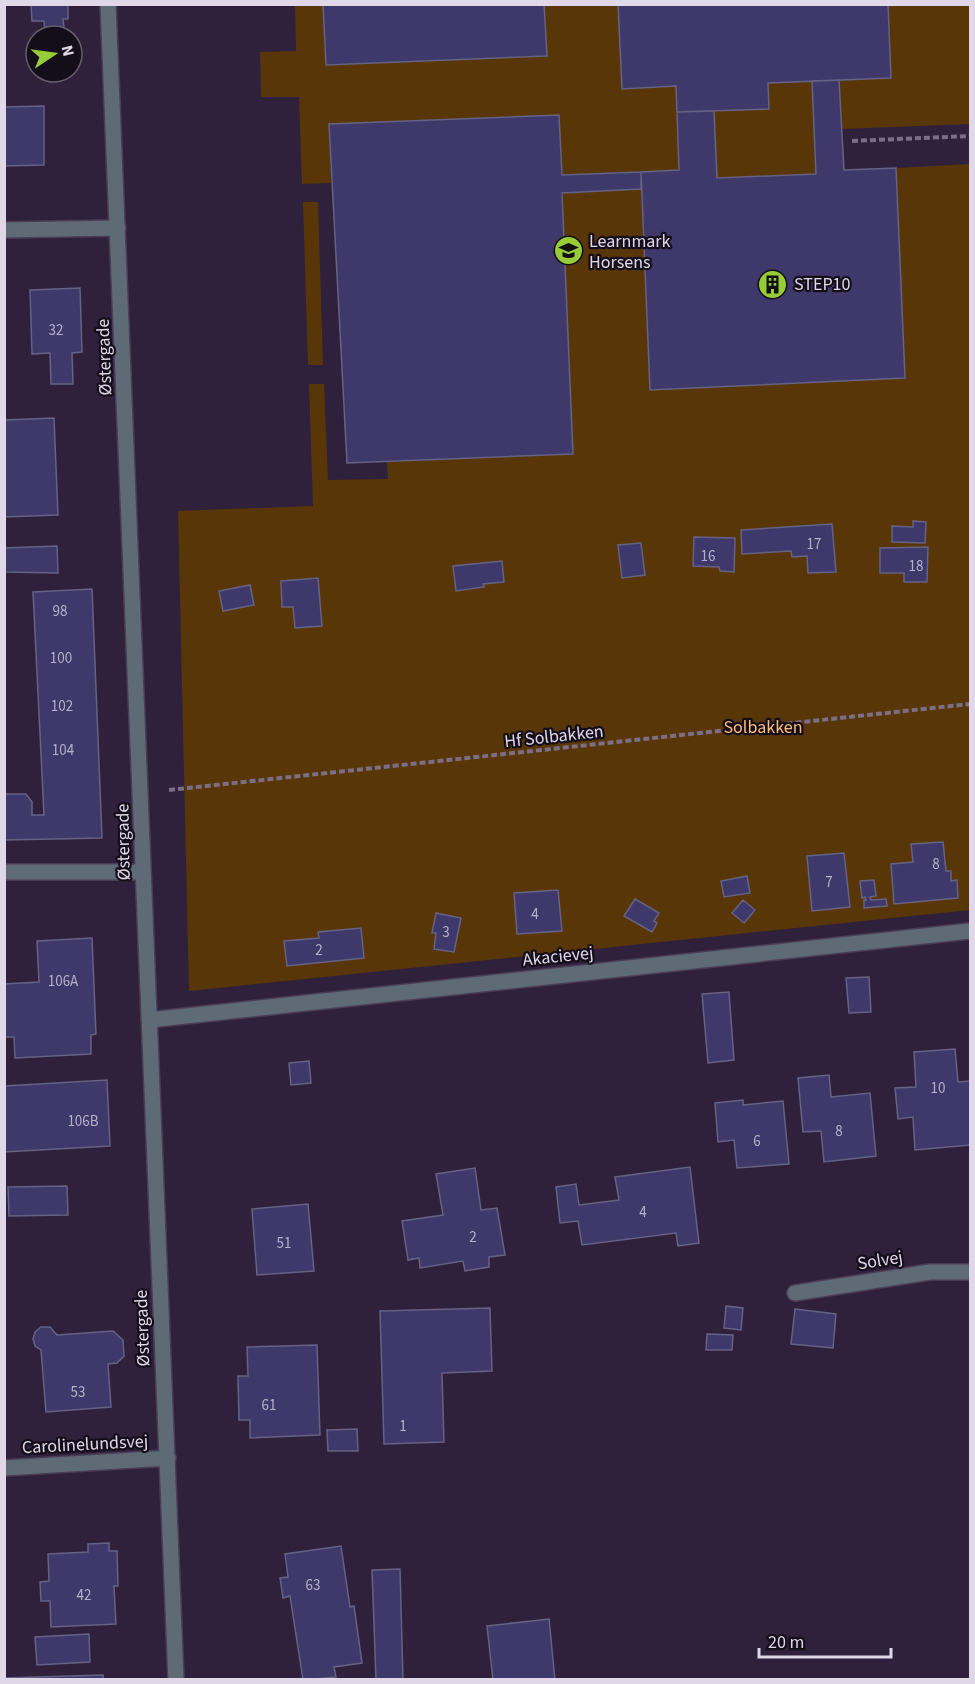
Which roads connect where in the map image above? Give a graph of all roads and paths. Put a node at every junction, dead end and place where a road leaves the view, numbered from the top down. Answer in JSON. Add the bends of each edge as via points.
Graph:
{"nodes":[{"id":1,"x":108,"y":4,"type":"edge"},
{"id":2,"x":970,"y":136,"type":"edge"},
{"id":3,"x":852,"y":141,"type":"dead end"},
{"id":4,"x":118,"y":228,"type":"junction"},
{"id":5,"x":4,"y":230,"type":"edge"},
{"id":6,"x":970,"y":704,"type":"edge"},
{"id":7,"x":141,"y":792,"type":"junction"},
{"id":8,"x":4,"y":872,"type":"edge"},
{"id":9,"x":142,"y":872,"type":"junction"},
{"id":10,"x":970,"y":931,"type":"edge"},
{"id":11,"x":149,"y":1020,"type":"junction"},
{"id":12,"x":970,"y":1272,"type":"edge"},
{"id":13,"x":795,"y":1293,"type":"dead end"},
{"id":14,"x":168,"y":1458,"type":"junction"},
{"id":15,"x":4,"y":1468,"type":"edge"},
{"id":16,"x":176,"y":1680,"type":"edge"}],
"edges":[{"from":1,"to":4,"type":"street","name":"Østergade"},
{"from":2,"to":3,"type":"path"},
{"from":4,"to":5,"type":"street"},
{"from":4,"to":7,"type":"street","name":"Østergade"},
{"from":6,"to":7,"type":"path","name":"Hf Solbakken"},
{"from":7,"to":9,"type":"street","name":"Østergade"},
{"from":8,"to":9,"type":"street"},
{"from":9,"to":11,"type":"street","name":"Østergade"},
{"from":10,"to":11,"type":"street","name":"Akacievej"},
{"from":11,"to":14,"type":"street","name":"Østergade"},
{"from":12,"to":13,"type":"street","name":"Solvej","via":[[930,1272]]},
{"from":14,"to":15,"type":"street","name":"Carolinelundsvej"},
{"from":14,"to":16,"type":"street","name":"Østergade"}]}
